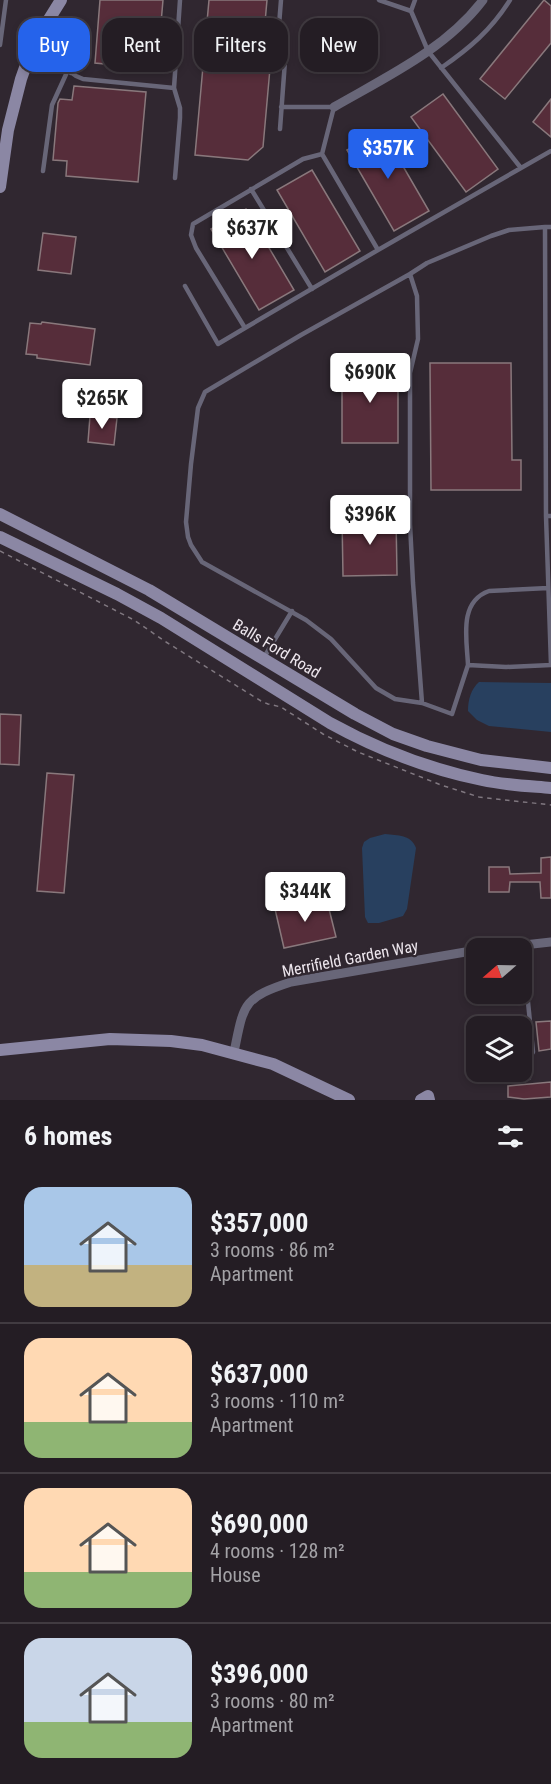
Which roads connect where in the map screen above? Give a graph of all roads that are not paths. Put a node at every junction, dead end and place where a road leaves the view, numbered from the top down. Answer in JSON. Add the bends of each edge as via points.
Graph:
{"nodes":[{"id":1,"x":6,"y":0,"type":"edge"},
{"id":2,"x":61,"y":0,"type":"edge"},
{"id":3,"x":180,"y":0,"type":"edge"},
{"id":4,"x":281,"y":0,"type":"edge"},
{"id":5,"x":379,"y":0,"type":"edge"},
{"id":6,"x":415,"y":0,"type":"edge"},
{"id":7,"x":483,"y":0,"type":"edge"},
{"id":8,"x":510,"y":0,"type":"edge"},
{"id":9,"x":411,"y":11,"type":"junction"},
{"id":10,"x":50,"y":18,"type":"edge"},
{"id":11,"x":0,"y":45,"type":"edge"},
{"id":12,"x":428,"y":51,"type":"junction"},
{"id":13,"x":441,"y":68,"type":"junction"},
{"id":14,"x":24,"y":72,"type":"edge"},
{"id":15,"x":69,"y":72,"type":"edge"},
{"id":16,"x":72,"y":72,"type":"edge"},
{"id":17,"x":174,"y":88,"type":"junction"},
{"id":18,"x":281,"y":107,"type":"junction"},
{"id":19,"x":334,"y":107,"type":"junction"},
{"id":20,"x":280,"y":129,"type":"dead end"},
{"id":21,"x":551,"y":151,"type":"edge"},
{"id":22,"x":322,"y":153,"type":"junction"},
{"id":23,"x":521,"y":168,"type":"junction"},
{"id":24,"x":43,"y":171,"type":"dead end"},
{"id":25,"x":175,"y":178,"type":"dead end"},
{"id":26,"x":0,"y":187,"type":"edge"},
{"id":27,"x":251,"y":189,"type":"junction"},
{"id":28,"x":548,"y":227,"type":"edge"},
{"id":29,"x":378,"y":250,"type":"junction"},
{"id":30,"x":410,"y":274,"type":"junction"},
{"id":31,"x":186,"y":286,"type":"dead end"},
{"id":32,"x":312,"y":289,"type":"junction"},
{"id":33,"x":245,"y":328,"type":"junction"},
{"id":34,"x":0,"y":514,"type":"edge"},
{"id":35,"x":549,"y":516,"type":"edge"},
{"id":36,"x":0,"y":537,"type":"edge"},
{"id":37,"x":548,"y":588,"type":"junction"},
{"id":38,"x":292,"y":611,"type":"junction"},
{"id":39,"x":224,"y":657,"type":"junction"},
{"id":40,"x":263,"y":659,"type":"junction"},
{"id":41,"x":468,"y":665,"type":"junction"},
{"id":42,"x":551,"y":665,"type":"edge"},
{"id":43,"x":422,"y":703,"type":"junction"},
{"id":44,"x":551,"y":768,"type":"edge"},
{"id":45,"x":551,"y":788,"type":"edge"},
{"id":46,"x":551,"y":942,"type":"edge"},
{"id":47,"x":532,"y":944,"type":"edge"},
{"id":48,"x":466,"y":952,"type":"edge"},
{"id":49,"x":0,"y":1050,"type":"edge"},
{"id":50,"x":234,"y":1052,"type":"junction"},
{"id":51,"x":349,"y":1100,"type":"edge"},
{"id":52,"x":421,"y":1100,"type":"edge"},
{"id":53,"x":429,"y":1100,"type":"edge"}],
"edges":[{"from":1,"to":11,"type":"lane"},
{"from":2,"to":10,"type":"main road"},
{"from":3,"to":17,"type":"lane"},
{"from":4,"to":18,"type":"lane","via":[[278,38],[285,61]]},
{"from":5,"to":9,"type":"lane"},
{"from":6,"to":9,"type":"lane"},
{"from":7,"to":12,"type":"street"},
{"from":8,"to":13,"type":"lane","via":[[471,47]]},
{"from":9,"to":12,"type":"lane"},
{"from":12,"to":13,"type":"lane"},
{"from":12,"to":19,"type":"street"},
{"from":13,"to":23,"type":"lane"},
{"from":14,"to":26,"type":"main road","via":[[13,107]]},
{"from":15,"to":24,"type":"lane","via":[[52,105]]},
{"from":16,"to":17,"type":"lane","via":[[83,79]]},
{"from":17,"to":25,"type":"lane","via":[[180,108]]},
{"from":18,"to":19,"type":"lane"},
{"from":18,"to":20,"type":"lane"},
{"from":19,"to":22,"type":"lane"},
{"from":21,"to":23,"type":"lane"},
{"from":22,"to":27,"type":"lane","via":[[303,159]]},
{"from":22,"to":29,"type":"lane"},
{"from":23,"to":29,"type":"lane"},
{"from":27,"to":32,"type":"lane"},
{"from":27,"to":33,"type":"lane","via":[[194,224],[191,235]]},
{"from":28,"to":30,"type":"lane","via":[[509,230],[491,236]]},
{"from":28,"to":35,"type":"lane"},
{"from":29,"to":32,"type":"lane"},
{"from":30,"to":38,"type":"lane","via":[[212,387],[205,392],[198,408],[186,522],[191,545],[202,562]]},
{"from":30,"to":43,"type":"lane","via":[[417,296],[418,339],[410,373],[410,524]]},
{"from":31,"to":33,"type":"lane","via":[[218,344]]},
{"from":32,"to":33,"type":"lane"},
{"from":34,"to":40,"type":"main road","name":"Balls Ford Road","via":[[148,590]]},
{"from":35,"to":37,"type":"lane"},
{"from":36,"to":39,"type":"main road","via":[[124,598]]},
{"from":37,"to":41,"type":"lane","via":[[482,593],[467,614]]},
{"from":37,"to":42,"type":"lane"},
{"from":38,"to":40,"type":"lane"},
{"from":38,"to":43,"type":"lane","via":[[331,639],[376,688],[395,699]]},
{"from":39,"to":40,"type":"main road","via":[[250,663]]},
{"from":39,"to":45,"type":"main road","via":[[330,723],[388,751],[482,780]]},
{"from":40,"to":44,"type":"main road","name":"Balls Ford Road","via":[[402,737],[480,760]]},
{"from":41,"to":42,"type":"lane"},
{"from":41,"to":43,"type":"lane","via":[[452,714]]},
{"from":46,"to":47,"type":"street"},
{"from":48,"to":50,"type":"street","name":"Merrifield Garden Way","via":[[274,988],[252,999],[244,1008]]},
{"from":49,"to":50,"type":"main road","via":[[134,1038]]},
{"from":50,"to":51,"type":"main road","via":[[285,1069]]},
{"from":52,"to":53,"type":"main road","via":[[428,1096]]}]}
